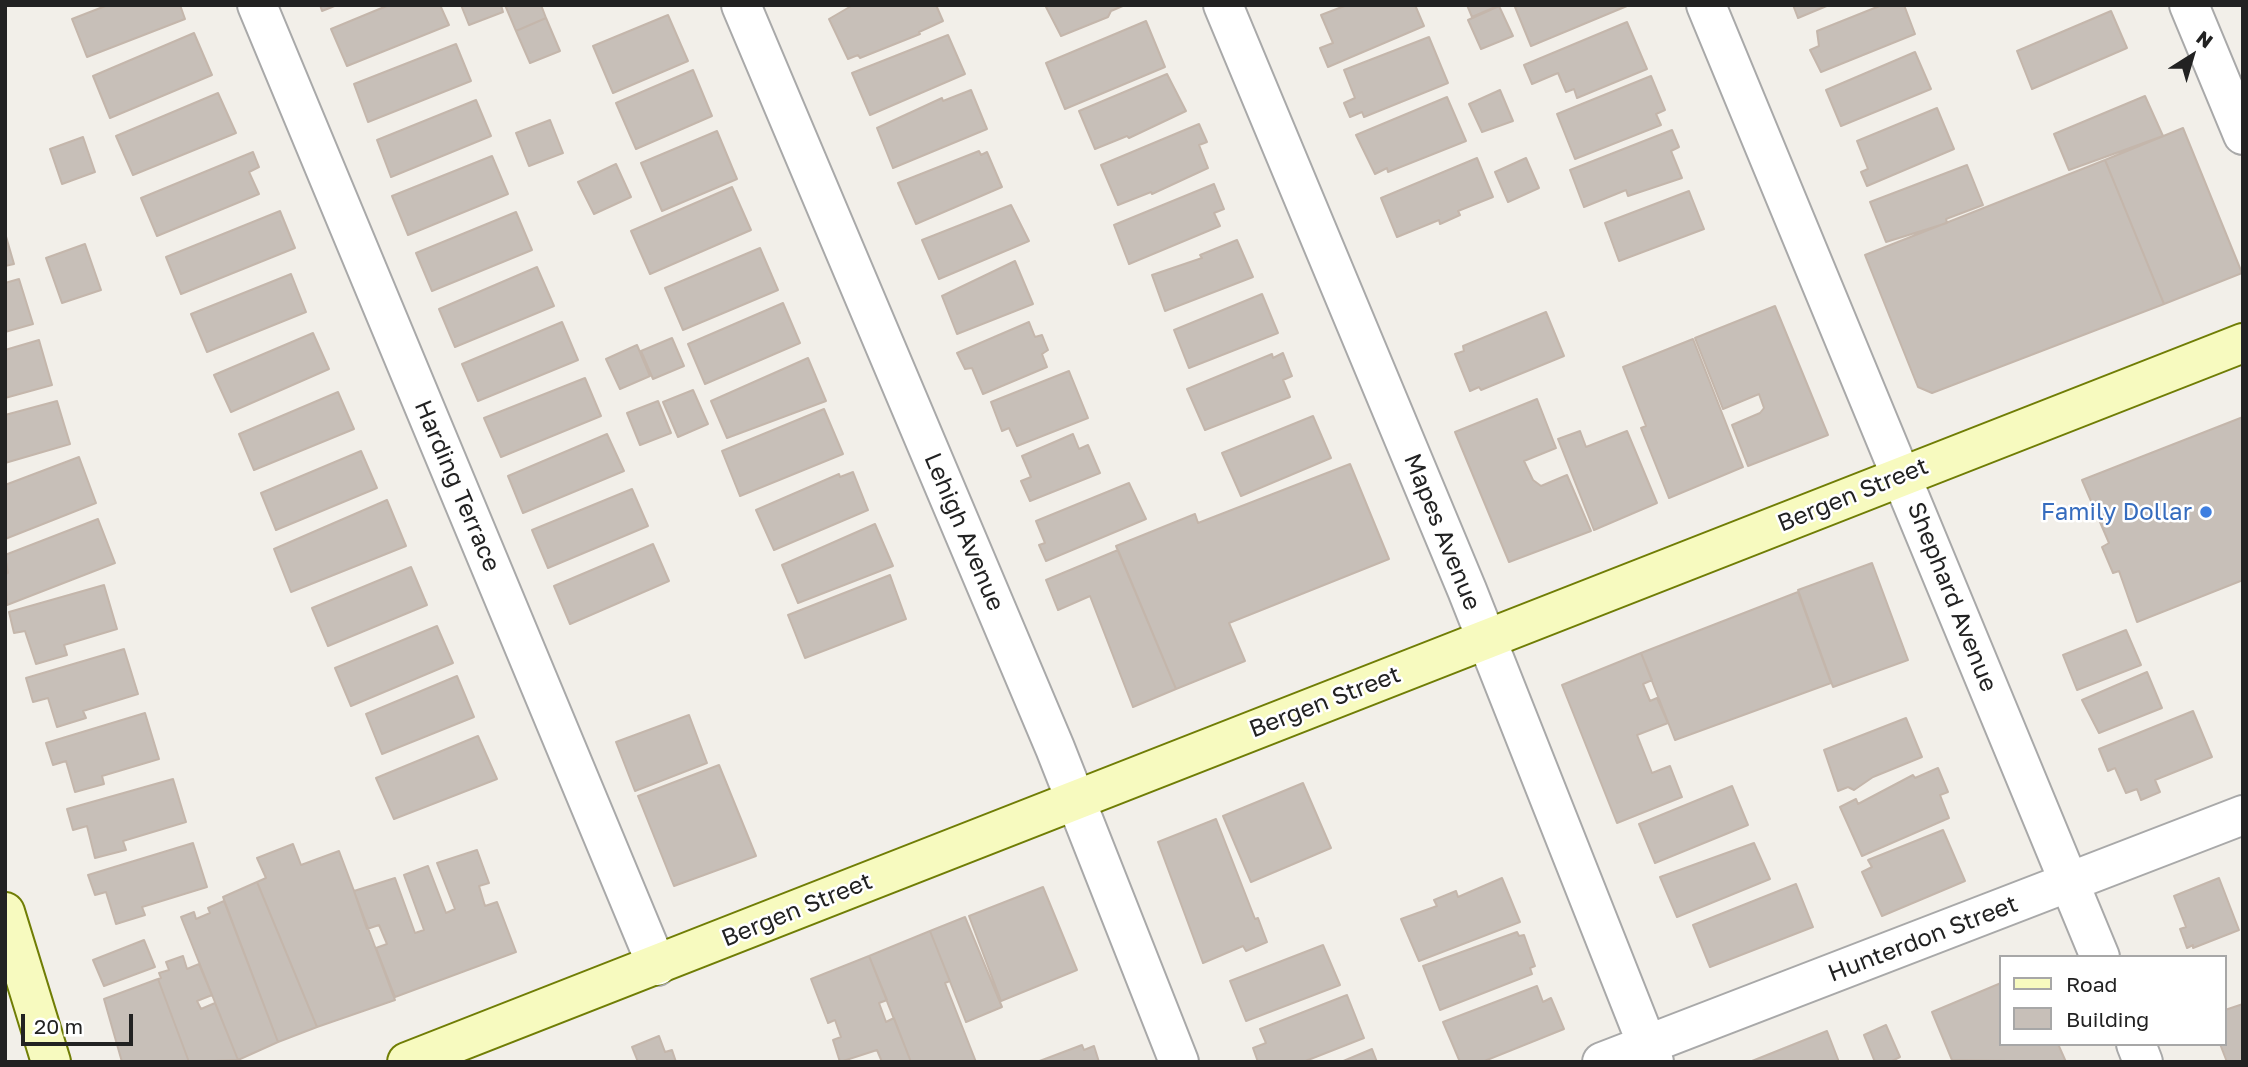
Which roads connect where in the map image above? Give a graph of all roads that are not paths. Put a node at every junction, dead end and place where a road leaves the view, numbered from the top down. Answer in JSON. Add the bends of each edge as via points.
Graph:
{"nodes":[{"id":1,"x":257,"y":5,"type":"edge"},
{"id":2,"x":741,"y":5,"type":"edge"},
{"id":3,"x":1223,"y":5,"type":"edge"},
{"id":4,"x":1706,"y":5,"type":"edge"},
{"id":5,"x":2189,"y":5,"type":"edge"},
{"id":6,"x":2243,"y":135,"type":"edge"},
{"id":7,"x":2243,"y":343,"type":"edge"},
{"id":8,"x":1901,"y":476,"type":"junction"},
{"id":9,"x":1486,"y":640,"type":"junction"},
{"id":10,"x":1075,"y":798,"type":"junction"},
{"id":11,"x":2243,"y":814,"type":"edge"},
{"id":12,"x":2070,"y":883,"type":"junction"},
{"id":13,"x":5,"y":912,"type":"edge"},
{"id":14,"x":2099,"y":955,"type":"edge"},
{"id":15,"x":657,"y":966,"type":"junction"},
{"id":16,"x":1650,"y":1053,"type":"edge"},
{"id":17,"x":51,"y":1062,"type":"edge"},
{"id":18,"x":407,"y":1062,"type":"edge"},
{"id":19,"x":1179,"y":1062,"type":"edge"},
{"id":20,"x":1602,"y":1062,"type":"edge"}],
"edges":[{"from":1,"to":15,"type":"street","name":"Harding Terrace"},
{"from":2,"to":10,"type":"street","name":"Lehigh Avenue"},
{"from":3,"to":9,"type":"street","name":"Mapes Avenue"},
{"from":4,"to":8,"type":"street","name":"Shephard Avenue"},
{"from":5,"to":6,"type":"street"},
{"from":7,"to":8,"type":"main road","name":"Bergen Street"},
{"from":8,"to":9,"type":"main road","name":"Bergen Street"},
{"from":8,"to":12,"type":"street","name":"Shephard Avenue"},
{"from":9,"to":10,"type":"main road","name":"Bergen Street"},
{"from":9,"to":16,"type":"street","name":"Mapes Avenue"},
{"from":10,"to":15,"type":"main road","name":"Bergen Street"},
{"from":10,"to":19,"type":"street","name":"Lehigh Avenue"},
{"from":11,"to":12,"type":"street","name":"Hunterdon Street"},
{"from":12,"to":14,"type":"street","name":"Shephard Avenue"},
{"from":12,"to":16,"type":"street","name":"Hunterdon Street"},
{"from":13,"to":17,"type":"main road"},
{"from":15,"to":18,"type":"main road","name":"Bergen Street"},
{"from":16,"to":20,"type":"street","name":"Hunterdon Street"}]}
